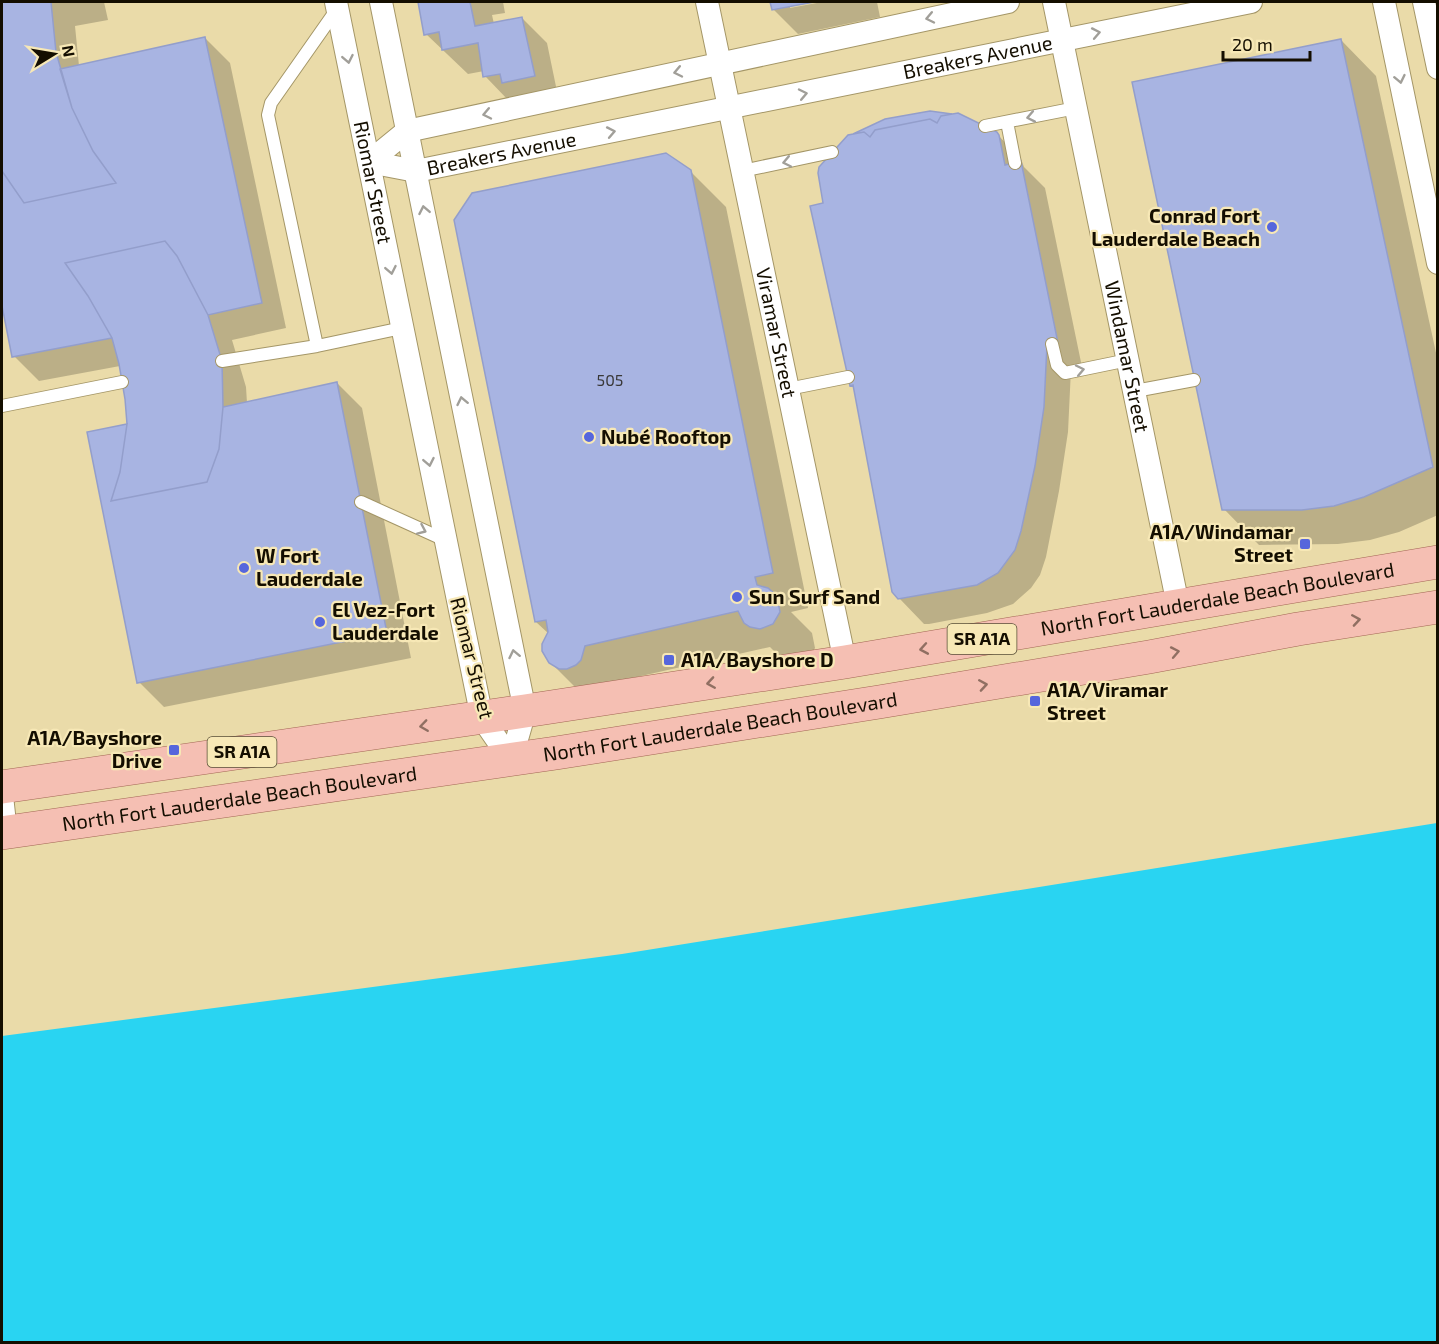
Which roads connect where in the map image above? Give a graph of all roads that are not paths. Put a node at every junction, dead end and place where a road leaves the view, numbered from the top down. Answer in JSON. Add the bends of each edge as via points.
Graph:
{"nodes":[{"id":1,"x":381,"y":2,"type":"edge"},
{"id":2,"x":707,"y":2,"type":"edge"},
{"id":3,"x":1008,"y":2,"type":"edge"},
{"id":4,"x":1054,"y":2,"type":"edge"},
{"id":5,"x":1251,"y":2,"type":"edge"},
{"id":6,"x":1384,"y":2,"type":"edge"},
{"id":7,"x":1424,"y":2,"type":"edge"},
{"id":8,"x":337,"y":5,"type":"edge"},
{"id":9,"x":1062,"y":40,"type":"junction"},
{"id":10,"x":720,"y":64,"type":"junction"},
{"id":11,"x":1437,"y":68,"type":"edge"},
{"id":12,"x":1076,"y":108,"type":"junction"},
{"id":13,"x":729,"y":109,"type":"junction"},
{"id":14,"x":1007,"y":122,"type":"junction"},
{"id":15,"x":986,"y":126,"type":"dead end"},
{"id":16,"x":407,"y":131,"type":"junction"},
{"id":17,"x":832,"y":152,"type":"dead end"},
{"id":18,"x":369,"y":162,"type":"junction"},
{"id":19,"x":1015,"y":163,"type":"dead end"},
{"id":20,"x":416,"y":171,"type":"junction"},
{"id":21,"x":742,"y":171,"type":"junction"},
{"id":22,"x":1437,"y":263,"type":"edge"},
{"id":23,"x":402,"y":328,"type":"junction"},
{"id":24,"x":1052,"y":344,"type":"dead end"},
{"id":25,"x":317,"y":346,"type":"junction"},
{"id":26,"x":1128,"y":360,"type":"junction"},
{"id":27,"x":222,"y":361,"type":"dead end"},
{"id":28,"x":848,"y":377,"type":"dead end"},
{"id":29,"x":1194,"y":380,"type":"dead end"},
{"id":30,"x":122,"y":382,"type":"dead end"},
{"id":31,"x":788,"y":389,"type":"junction"},
{"id":32,"x":1135,"y":391,"type":"junction"},
{"id":33,"x":2,"y":406,"type":"edge"},
{"id":34,"x":361,"y":502,"type":"dead end"},
{"id":35,"x":445,"y":540,"type":"junction"},
{"id":36,"x":1437,"y":562,"type":"edge"},
{"id":37,"x":1178,"y":605,"type":"junction"},
{"id":38,"x":1437,"y":607,"type":"edge"},
{"id":39,"x":845,"y":662,"type":"junction"},
{"id":40,"x":525,"y":711,"type":"junction"},
{"id":41,"x":482,"y":718,"type":"junction"},
{"id":42,"x":510,"y":760,"type":"junction"},
{"id":43,"x":2,"y":787,"type":"edge"},
{"id":44,"x":2,"y":796,"type":"edge"},
{"id":45,"x":4,"y":832,"type":"edge"}],
"edges":[{"from":1,"to":16,"type":"street","name":"Riomar Street"},
{"from":2,"to":10,"type":"street","name":"Viramar Street"},
{"from":3,"to":10,"type":"street","name":"Breakers Avenue","one_way":true},
{"from":4,"to":9,"type":"street","name":"Windamar Street"},
{"from":9,"to":5,"type":"street","name":"Breakers Avenue","one_way":true},
{"from":6,"to":22,"type":"street","one_way":true},
{"from":7,"to":11,"type":"street"},
{"from":8,"to":18,"type":"street","name":"Riomar Street","one_way":true},
{"from":8,"to":25,"type":"lane","via":[[271,103],[268,115]]},
{"from":9,"to":12,"type":"street","name":"Windamar Street"},
{"from":13,"to":9,"type":"street","name":"Breakers Avenue","one_way":true},
{"from":10,"to":13,"type":"street","name":"Viramar Street"},
{"from":10,"to":16,"type":"street","name":"Breakers Avenue","one_way":true},
{"from":12,"to":14,"type":"lane","one_way":true},
{"from":12,"to":26,"type":"street","name":"Windamar Street"},
{"from":20,"to":13,"type":"street","name":"Breakers Avenue","one_way":true},
{"from":13,"to":21,"type":"street","name":"Viramar Street"},
{"from":14,"to":15,"type":"lane"},
{"from":14,"to":19,"type":"lane"},
{"from":16,"to":18,"type":"street","name":"Breakers Avenue"},
{"from":16,"to":20,"type":"street","name":"Riomar Street"},
{"from":17,"to":21,"type":"lane","one_way":true},
{"from":18,"to":20,"type":"street","name":"Breakers Avenue"},
{"from":18,"to":23,"type":"street","name":"Riomar Street","one_way":true},
{"from":40,"to":20,"type":"street","name":"Riomar Street","one_way":true},
{"from":21,"to":31,"type":"street","name":"Viramar Street"},
{"from":23,"to":25,"type":"lane"},
{"from":23,"to":35,"type":"street","name":"Riomar Street","one_way":true},
{"from":24,"to":26,"type":"lane","one_way":true,"via":[[1057,365],[1065,373]]},
{"from":25,"to":27,"type":"lane"},
{"from":26,"to":32,"type":"street","name":"Windamar Street"},
{"from":28,"to":31,"type":"lane"},
{"from":29,"to":32,"type":"lane"},
{"from":30,"to":33,"type":"lane"},
{"from":31,"to":39,"type":"street","name":"Viramar Street"},
{"from":32,"to":37,"type":"street","name":"Windamar Street"},
{"from":34,"to":35,"type":"lane","one_way":true},
{"from":35,"to":41,"type":"street","name":"Riomar Street"},
{"from":36,"to":37,"type":"main road","name":"North Fort Lauderdale Beach Boulevard","number":"SR A1A"},
{"from":37,"to":39,"type":"main road","name":"North Fort Lauderdale Beach Boulevard","number":"SR A1A","one_way":true},
{"from":42,"to":38,"type":"main road","name":"North Fort Lauderdale Beach Boulevard","number":"SR A1A","one_way":true},
{"from":39,"to":40,"type":"main road","name":"North Fort Lauderdale Beach Boulevard","number":"SR A1A","one_way":true},
{"from":40,"to":41,"type":"main road","name":"North Fort Lauderdale Beach Boulevard","number":"SR A1A"},
{"from":40,"to":42,"type":"street","name":"Riomar Street"},
{"from":41,"to":42,"type":"street","name":"Riomar Street"},
{"from":41,"to":43,"type":"main road","name":"North Fort Lauderdale Beach Boulevard","number":"SR A1A","one_way":true},
{"from":42,"to":45,"type":"main road","name":"North Fort Lauderdale Beach Boulevard","number":"SR A1A"},
{"from":44,"to":45,"type":"street"}]}
